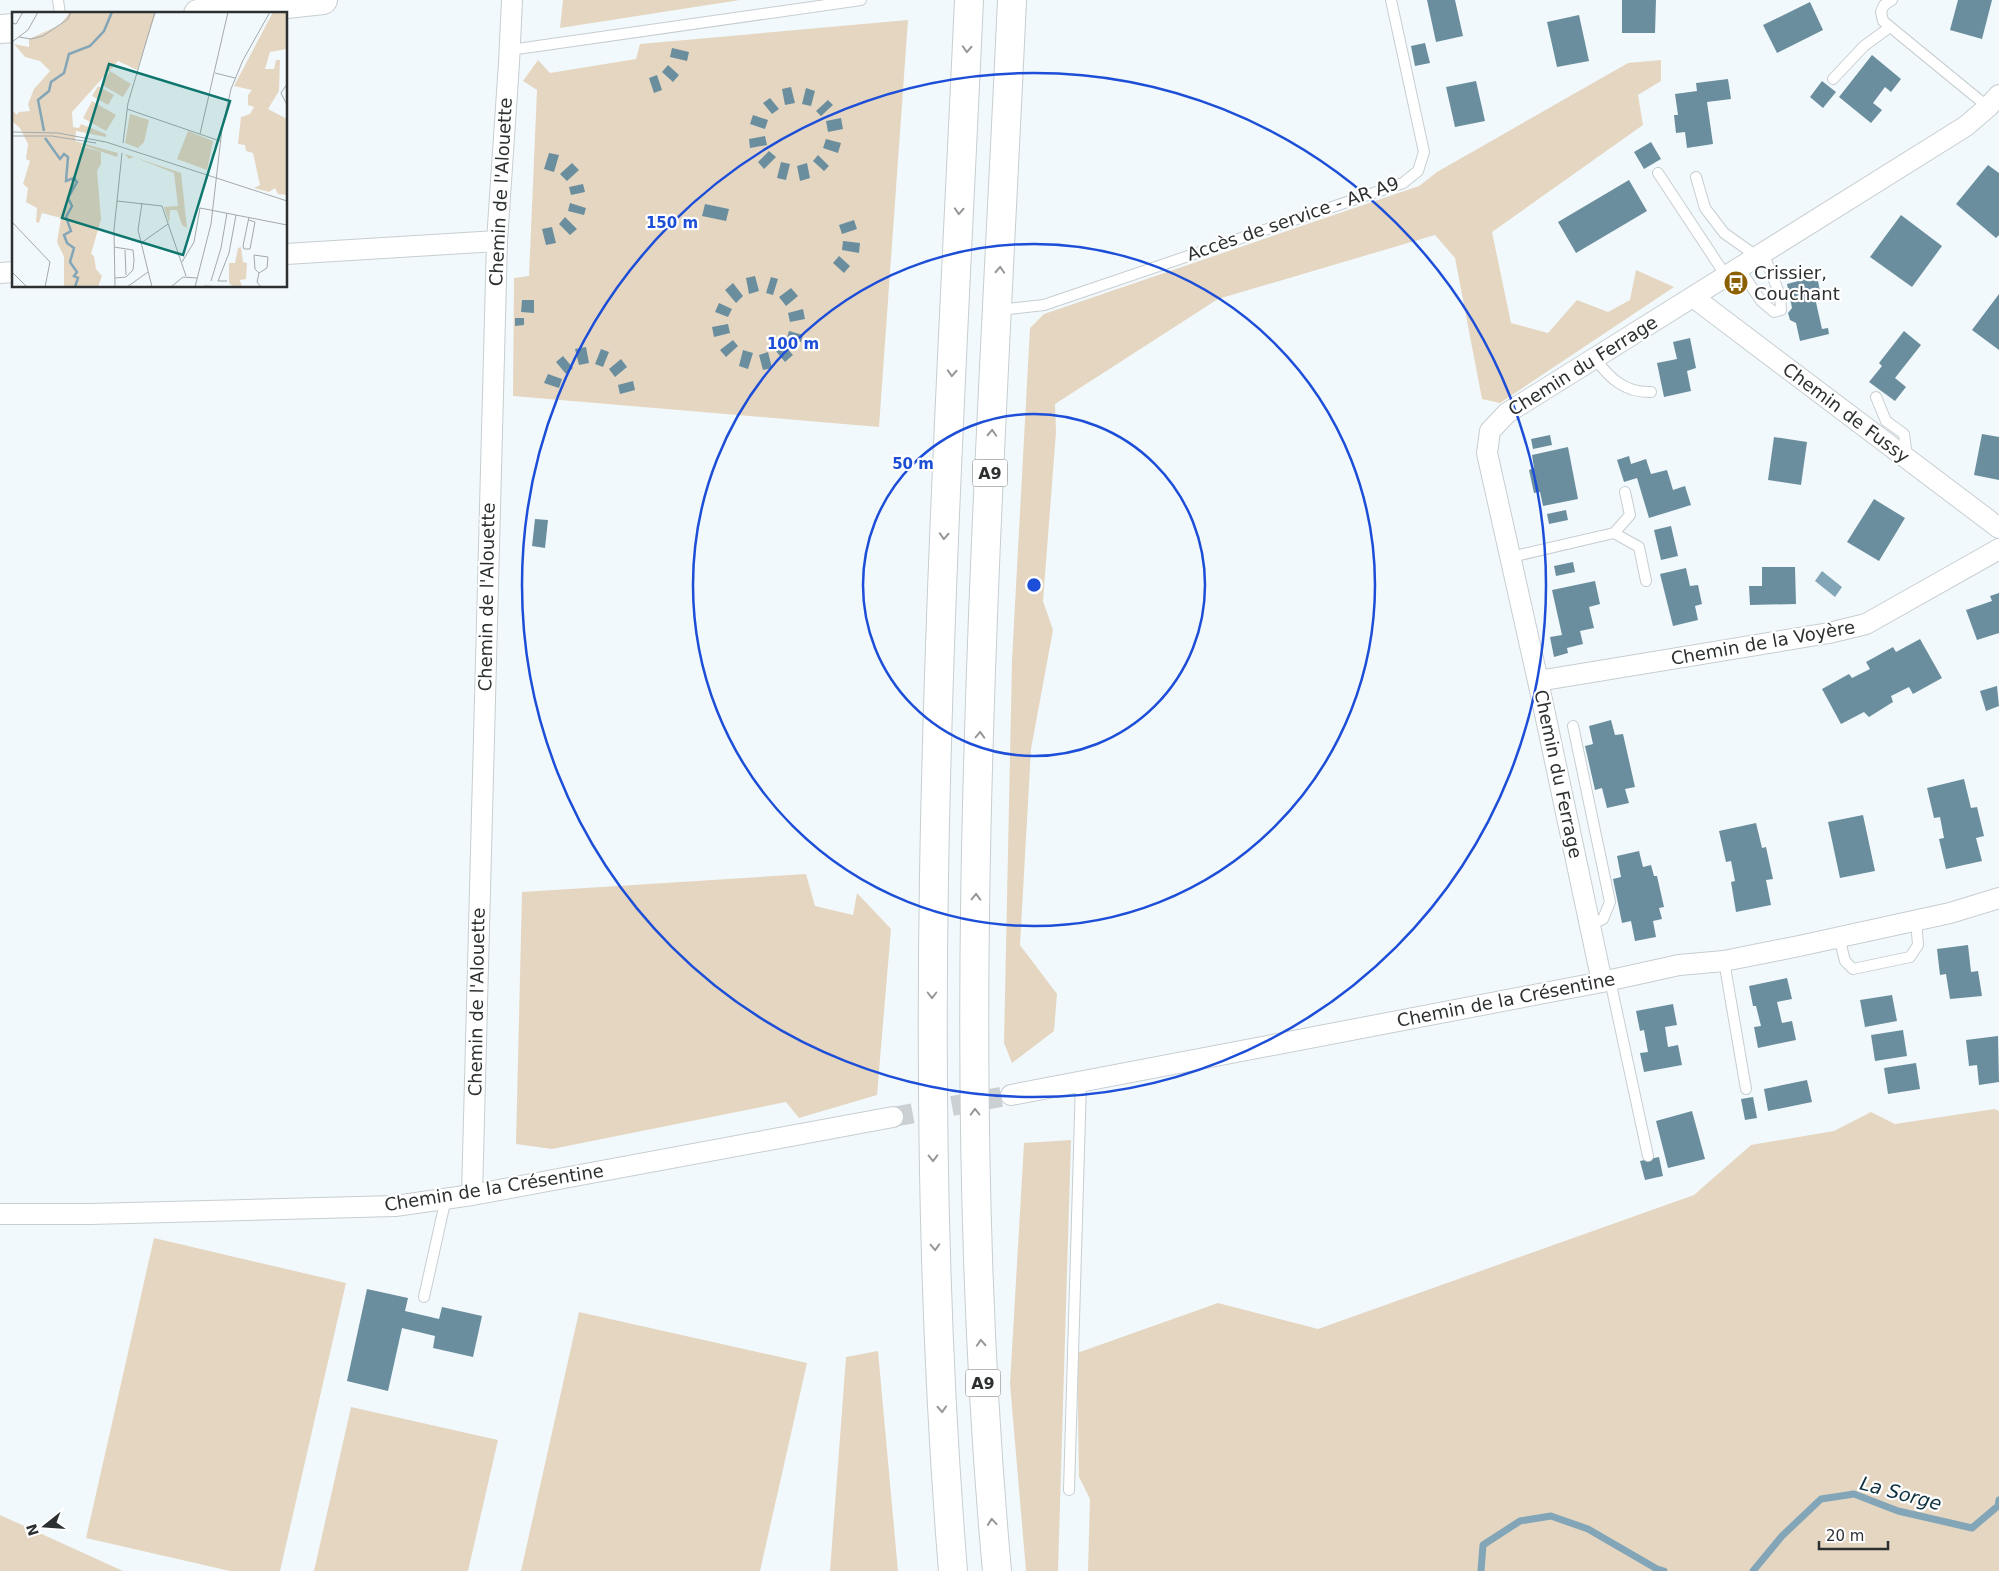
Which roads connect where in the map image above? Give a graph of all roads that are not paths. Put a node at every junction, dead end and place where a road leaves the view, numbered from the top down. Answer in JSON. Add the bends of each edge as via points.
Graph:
{"nodes":[{"id":1,"x":323,"y":0,"type":"edge"},
{"id":2,"x":512,"y":0,"type":"edge"},
{"id":3,"x":861,"y":0,"type":"edge"},
{"id":4,"x":969,"y":0,"type":"edge"},
{"id":5,"x":1012,"y":0,"type":"edge"},
{"id":6,"x":1391,"y":0,"type":"edge"},
{"id":7,"x":1892,"y":0,"type":"edge"},
{"id":8,"x":216,"y":12,"type":"edge"},
{"id":9,"x":1890,"y":28,"type":"junction"},
{"id":10,"x":510,"y":50,"type":"junction"},
{"id":11,"x":1833,"y":79,"type":"dead end"},
{"id":12,"x":1994,"y":101,"type":"edge"},
{"id":13,"x":1658,"y":172,"type":"dead end"},
{"id":14,"x":1696,"y":177,"type":"dead end"},
{"id":15,"x":497,"y":241,"type":"junction"},
{"id":16,"x":288,"y":254,"type":"edge"},
{"id":17,"x":1760,"y":255,"type":"junction"},
{"id":18,"x":1733,"y":272,"type":"junction"},
{"id":19,"x":1693,"y":296,"type":"junction"},
{"id":20,"x":998,"y":310,"type":"junction"},
{"id":21,"x":1595,"y":358,"type":"junction"},
{"id":22,"x":1651,"y":392,"type":"dead end"},
{"id":23,"x":1876,"y":397,"type":"dead end"},
{"id":24,"x":1907,"y":459,"type":"junction"},
{"id":25,"x":1625,"y":492,"type":"dead end"},
{"id":26,"x":1999,"y":528,"type":"edge"},
{"id":27,"x":1614,"y":533,"type":"junction"},
{"id":28,"x":1999,"y":550,"type":"edge"},
{"id":29,"x":1510,"y":557,"type":"junction"},
{"id":30,"x":1646,"y":581,"type":"dead end"},
{"id":31,"x":1538,"y":681,"type":"junction"},
{"id":32,"x":1573,"y":726,"type":"dead end"},
{"id":33,"x":1999,"y":898,"type":"edge"},
{"id":34,"x":1916,"y":920,"type":"junction"},
{"id":35,"x":1590,"y":924,"type":"junction"},
{"id":36,"x":1839,"y":937,"type":"junction"},
{"id":37,"x":1724,"y":961,"type":"junction"},
{"id":38,"x":1606,"y":981,"type":"junction"},
{"id":39,"x":1081,"y":1082,"type":"junction"},
{"id":40,"x":1746,"y":1089,"type":"dead end"},
{"id":41,"x":1011,"y":1095,"type":"tunnel mouth"},
{"id":42,"x":893,"y":1118,"type":"tunnel mouth"},
{"id":43,"x":1648,"y":1156,"type":"dead end"},
{"id":44,"x":472,"y":1195,"type":"junction"},
{"id":45,"x":446,"y":1198,"type":"junction"},
{"id":46,"x":0,"y":1214,"type":"edge"},
{"id":47,"x":424,"y":1297,"type":"dead end"},
{"id":48,"x":1069,"y":1490,"type":"dead end"},
{"id":49,"x":953,"y":1571,"type":"edge"},
{"id":50,"x":997,"y":1571,"type":"edge"}],
"edges":[{"from":1,"to":8,"type":"main road"},
{"from":2,"to":10,"type":"street","name":"Chemin de l'Alouette"},
{"from":3,"to":10,"type":"lane"},
{"from":4,"to":49,"type":"main road","number":"A9","one_way":true,"via":[[943,567],[932,947],[931,1075],[937,1319]]},
{"from":20,"to":5,"type":"main road","number":"A9","one_way":true},
{"from":6,"to":20,"type":"lane","name":"Accès de service - AR A9","via":[[1424,152],[1418,171],[1403,183],[1044,305]]},
{"from":7,"to":9,"type":"lane","via":[[1884,5],[1881,12],[1883,21]]},
{"from":9,"to":11,"type":"lane","via":[[1864,46]]},
{"from":9,"to":12,"type":"lane"},
{"from":10,"to":15,"type":"street","name":"Chemin de l'Alouette"},
{"from":12,"to":17,"type":"street","name":"Chemin du Ferrage","via":[[1966,126]]},
{"from":13,"to":18,"type":"lane"},
{"from":14,"to":17,"type":"lane","via":[[1705,208],[1724,233]]},
{"from":15,"to":16,"type":"street"},
{"from":15,"to":44,"type":"street","name":"Chemin de l'Alouette"},
{"from":17,"to":18,"type":"street","name":"Chemin du Ferrage"},
{"from":17,"to":18,"type":"lane","via":[[1780,295],[1781,310],[1774,312]]},
{"from":18,"to":19,"type":"street","name":"Chemin du Ferrage"},
{"from":19,"to":21,"type":"street","name":"Chemin du Ferrage"},
{"from":19,"to":24,"type":"street","name":"Chemin de Fussy"},
{"from":50,"to":20,"type":"main road","number":"A9","one_way":true,"via":[[980,1328],[974,1054],[980,704]]},
{"from":21,"to":22,"type":"lane","via":[[1603,370],[1624,387]]},
{"from":21,"to":29,"type":"street","name":"Chemin du Ferrage","via":[[1507,413],[1490,430],[1487,453]]},
{"from":23,"to":24,"type":"lane","via":[[1886,421],[1904,434]]},
{"from":24,"to":26,"type":"street","name":"Chemin de Fussy"},
{"from":25,"to":27,"type":"lane","via":[[1630,515]]},
{"from":27,"to":29,"type":"lane"},
{"from":27,"to":30,"type":"lane","via":[[1639,547]]},
{"from":28,"to":31,"type":"street","name":"Chemin de la Voyère","via":[[1866,624],[1829,633]]},
{"from":29,"to":31,"type":"street","name":"Chemin du Ferrage"},
{"from":31,"to":35,"type":"street","name":"Chemin du Ferrage"},
{"from":32,"to":35,"type":"lane","via":[[1610,902],[1603,919]]},
{"from":33,"to":34,"type":"street","name":"Chemin de la Crésentine"},
{"from":34,"to":36,"type":"street","name":"Chemin de la Crésentine"},
{"from":34,"to":36,"type":"lane","via":[[1918,945],[1910,957],[1853,969],[1845,961]]},
{"from":35,"to":38,"type":"street","name":"Chemin du Ferrage"},
{"from":36,"to":37,"type":"street","name":"Chemin de la Crésentine"},
{"from":37,"to":38,"type":"street","name":"Chemin de la Crésentine","via":[[1680,964]]},
{"from":37,"to":40,"type":"lane"},
{"from":38,"to":39,"type":"street","name":"Chemin de la Crésentine"},
{"from":38,"to":43,"type":"lane"},
{"from":39,"to":41,"type":"street","name":"Chemin de la Crésentine"},
{"from":39,"to":48,"type":"lane"},
{"from":42,"to":44,"type":"street","name":"Chemin de la Crésentine"},
{"from":44,"to":45,"type":"street","name":"Chemin de la Crésentine"},
{"from":45,"to":46,"type":"street","name":"Chemin de la Crésentine","via":[[395,1206]]},
{"from":45,"to":47,"type":"lane"}]}
